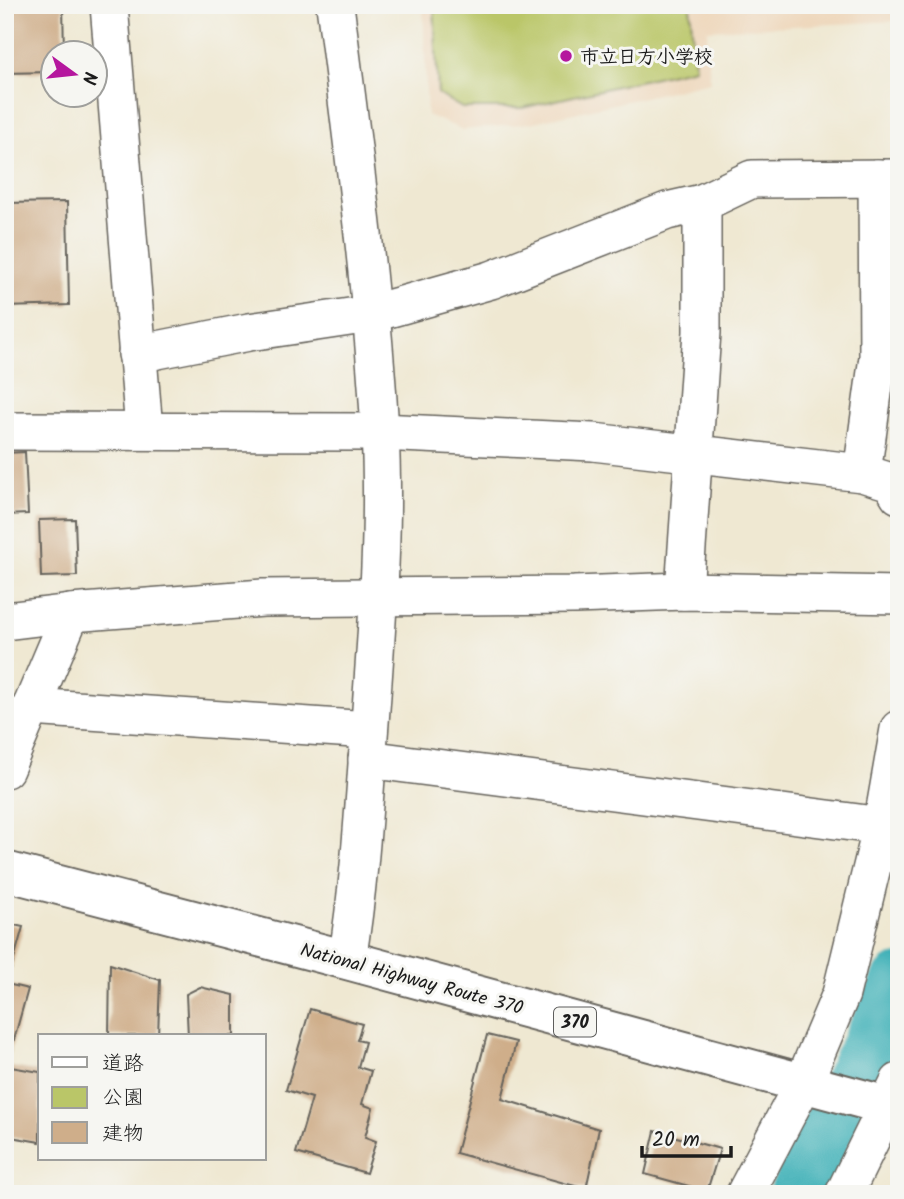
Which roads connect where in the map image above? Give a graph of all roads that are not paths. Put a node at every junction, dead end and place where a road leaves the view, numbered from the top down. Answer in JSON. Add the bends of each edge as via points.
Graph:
{"nodes":[{"id":1,"x":109,"y":5,"type":"edge"},
{"id":2,"x":335,"y":5,"type":"edge"},
{"id":3,"x":888,"y":178,"type":"edge"},
{"id":4,"x":702,"y":203,"type":"junction"},
{"id":5,"x":370,"y":314,"type":"junction"},
{"id":6,"x":137,"y":354,"type":"junction"},
{"id":7,"x":144,"y":430,"type":"junction"},
{"id":8,"x":5,"y":431,"type":"edge"},
{"id":9,"x":380,"y":432,"type":"junction"},
{"id":10,"x":694,"y":453,"type":"junction"},
{"id":11,"x":862,"y":473,"type":"junction"},
{"id":12,"x":899,"y":495,"type":"edge"},
{"id":13,"x":684,"y":591,"type":"junction"},
{"id":14,"x":899,"y":595,"type":"edge"},
{"id":15,"x":379,"y":597,"type":"junction"},
{"id":16,"x":71,"y":613,"type":"junction"},
{"id":17,"x":5,"y":621,"type":"edge"},
{"id":18,"x":31,"y":707,"type":"junction"},
{"id":19,"x":899,"y":729,"type":"edge"},
{"id":20,"x":368,"y":744,"type":"junction"},
{"id":21,"x":5,"y":769,"type":"edge"},
{"id":22,"x":882,"y":826,"type":"junction"},
{"id":23,"x":5,"y":871,"type":"edge"},
{"id":24,"x":347,"y":960,"type":"junction"},
{"id":25,"x":810,"y":1086,"type":"junction"},
{"id":26,"x":887,"y":1099,"type":"edge"},
{"id":27,"x":746,"y":1194,"type":"edge"},
{"id":28,"x":844,"y":1194,"type":"edge"}],
"edges":[{"from":1,"to":6,"type":"street"},
{"from":2,"to":5,"type":"street"},
{"from":3,"to":4,"type":"street","via":[[752,179]]},
{"from":3,"to":11,"type":"street","via":[[878,357]]},
{"from":4,"to":5,"type":"street","via":[[667,211],[491,280]]},
{"from":4,"to":10,"type":"street","via":[[702,332]]},
{"from":5,"to":6,"type":"street"},
{"from":5,"to":9,"type":"street"},
{"from":6,"to":7,"type":"street"},
{"from":7,"to":8,"type":"street"},
{"from":7,"to":9,"type":"street"},
{"from":9,"to":10,"type":"street","via":[[593,442]]},
{"from":9,"to":15,"type":"street"},
{"from":10,"to":11,"type":"street"},
{"from":10,"to":13,"type":"street"},
{"from":11,"to":12,"type":"street","via":[[891,482]]},
{"from":13,"to":14,"type":"street"},
{"from":13,"to":15,"type":"street"},
{"from":15,"to":16,"type":"street","via":[[263,598]]},
{"from":15,"to":20,"type":"street"},
{"from":16,"to":17,"type":"street"},
{"from":16,"to":18,"type":"street"},
{"from":18,"to":20,"type":"street"},
{"from":18,"to":21,"type":"street"},
{"from":19,"to":22,"type":"street"},
{"from":20,"to":22,"type":"street"},
{"from":20,"to":24,"type":"street"},
{"from":22,"to":25,"type":"street","via":[[841,994]]},
{"from":23,"to":24,"type":"highway","name":"National Highway Route 370","number":"370"},
{"from":24,"to":25,"type":"highway","name":"National Highway Route 370","number":"370"},
{"from":25,"to":26,"type":"highway","name":"National Highway Route 370","number":"370"},
{"from":25,"to":27,"type":"street"},
{"from":26,"to":28,"type":"street"}]}
